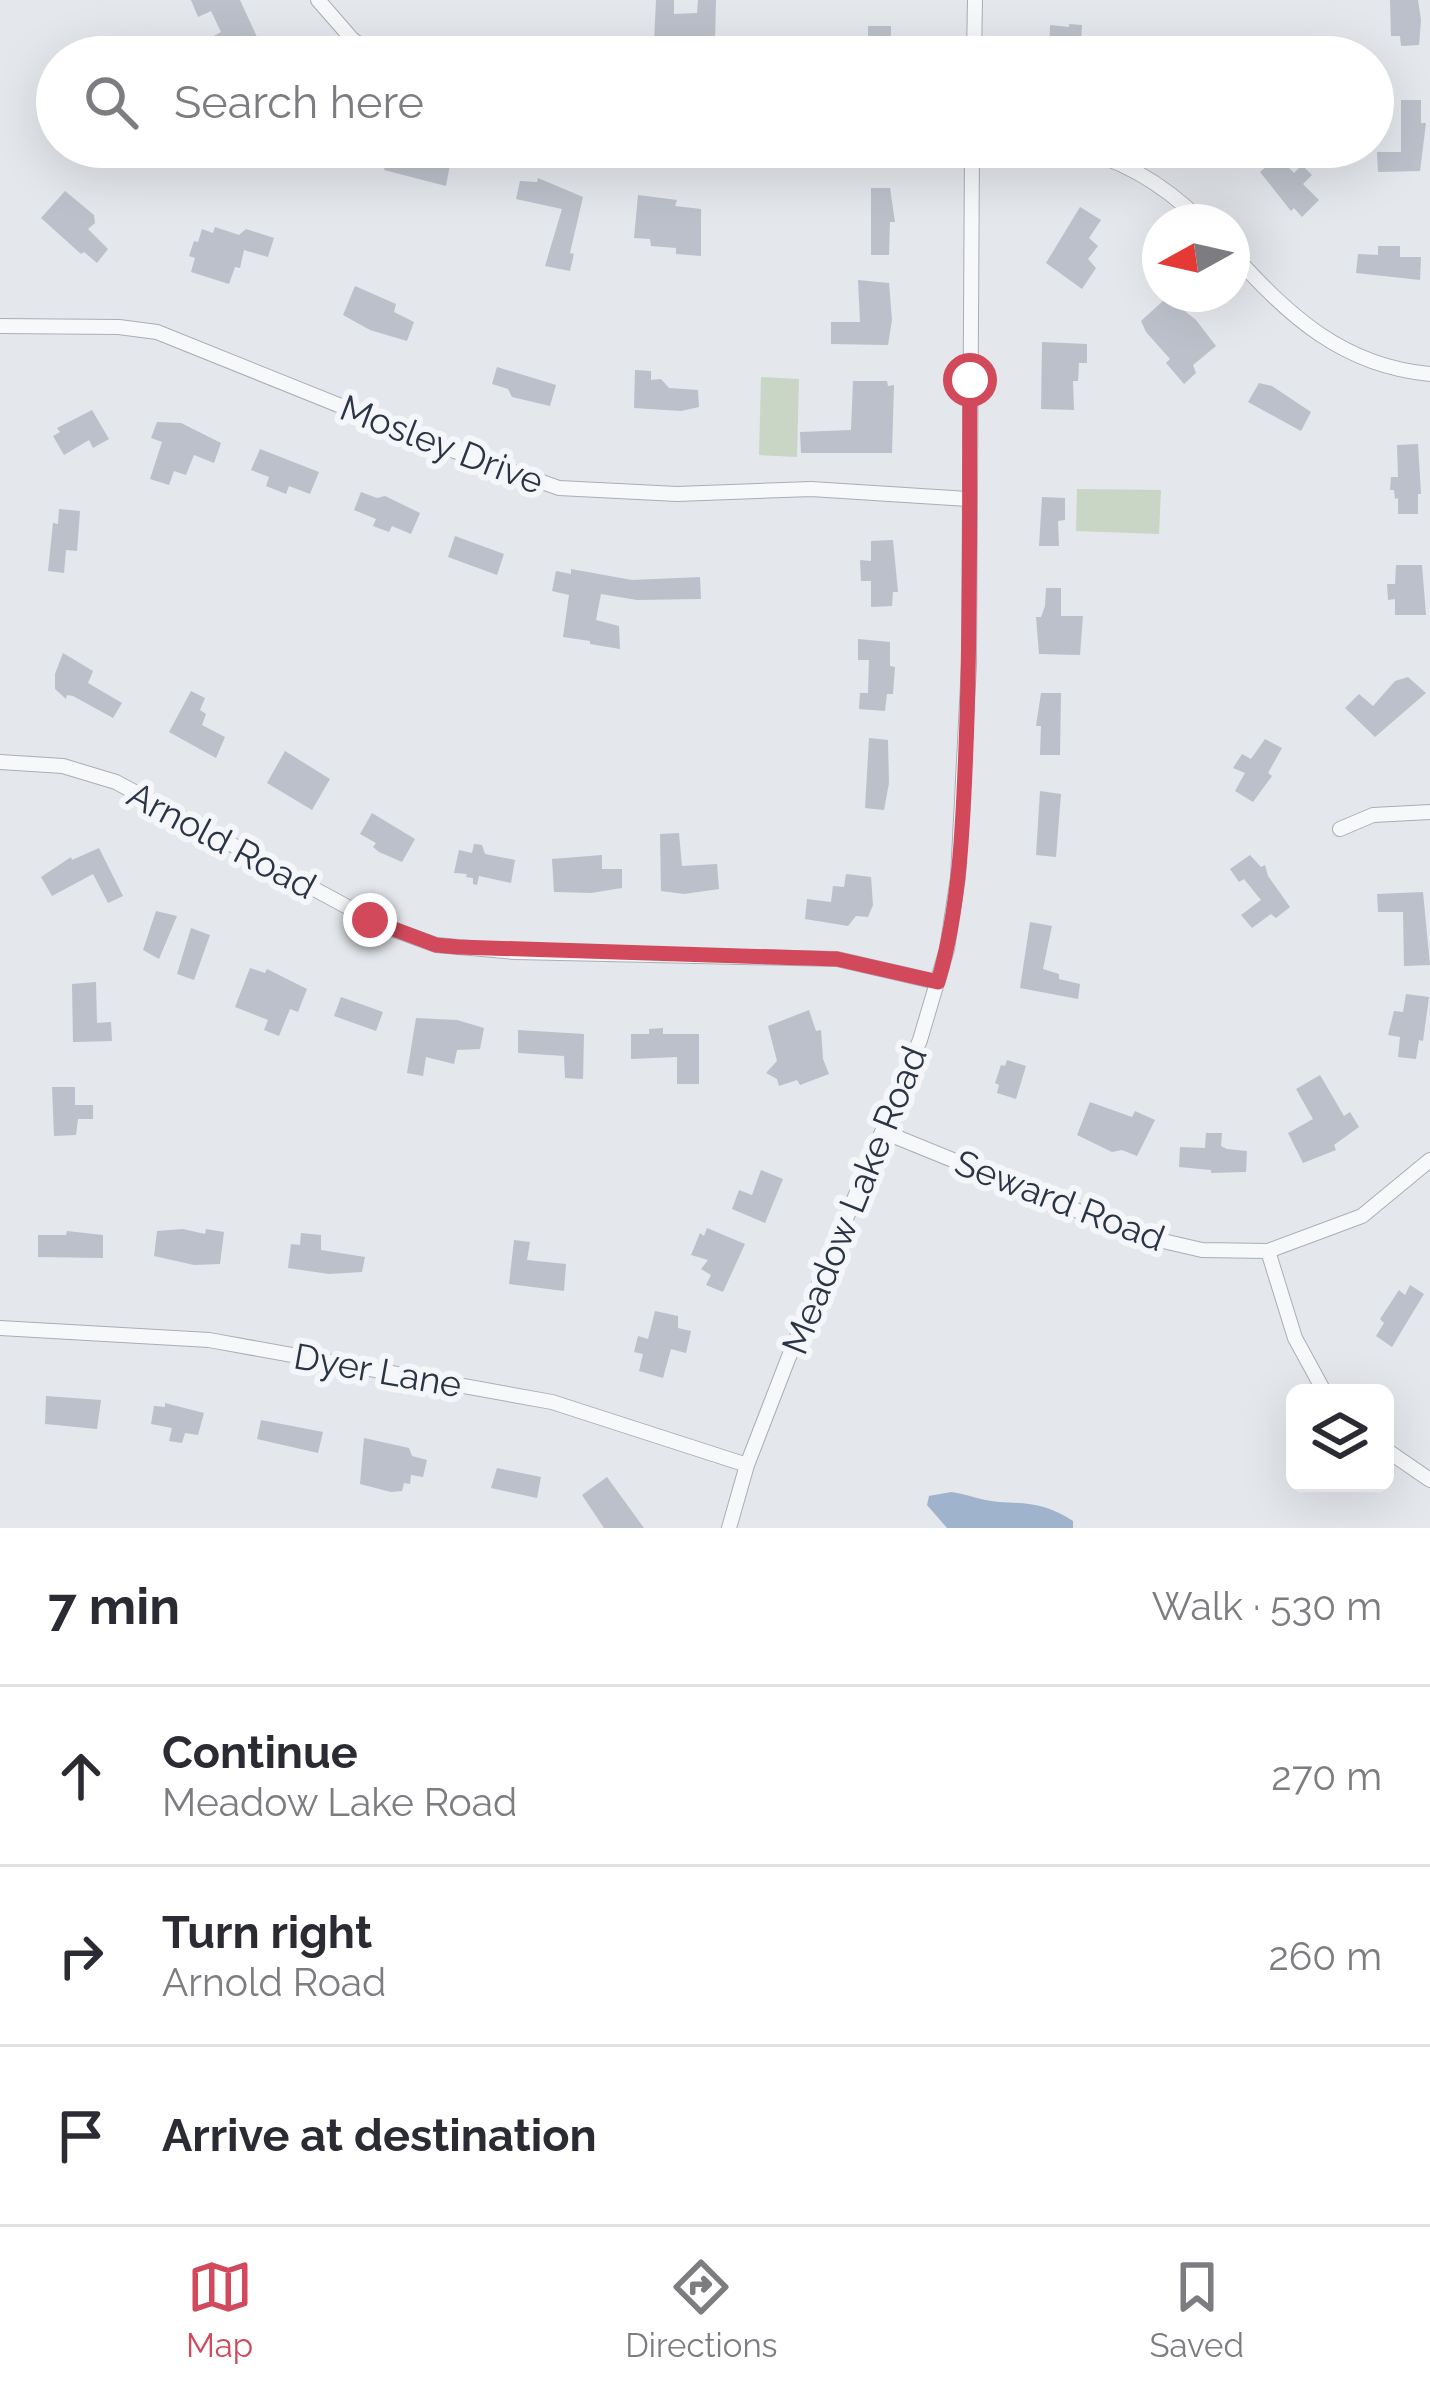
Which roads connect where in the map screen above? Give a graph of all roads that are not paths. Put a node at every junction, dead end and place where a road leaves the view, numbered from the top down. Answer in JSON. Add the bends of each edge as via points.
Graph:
{"nodes":[{"id":1,"x":319,"y":0,"type":"edge"},
{"id":2,"x":975,"y":0,"type":"edge"},
{"id":3,"x":349,"y":36,"type":"edge"},
{"id":4,"x":974,"y":36,"type":"edge"},
{"id":5,"x":972,"y":168,"type":"edge"},
{"id":6,"x":1130,"y":168,"type":"edge"},
{"id":7,"x":1184,"y":204,"type":"edge"},
{"id":8,"x":1250,"y":273,"type":"edge"},
{"id":9,"x":0,"y":326,"type":"edge"},
{"id":10,"x":1430,"y":374,"type":"edge"},
{"id":11,"x":968,"y":499,"type":"junction"},
{"id":12,"x":0,"y":762,"type":"edge"},
{"id":13,"x":1430,"y":812,"type":"edge"},
{"id":14,"x":1340,"y":829,"type":"dead end"},
{"id":15,"x":938,"y":982,"type":"junction"},
{"id":16,"x":884,"y":1132,"type":"junction"},
{"id":17,"x":1430,"y":1160,"type":"edge"},
{"id":18,"x":1268,"y":1251,"type":"junction"},
{"id":19,"x":0,"y":1328,"type":"edge"},
{"id":20,"x":1320,"y":1384,"type":"edge"},
{"id":21,"x":1394,"y":1455,"type":"edge"},
{"id":22,"x":747,"y":1465,"type":"junction"},
{"id":23,"x":1430,"y":1480,"type":"edge"},
{"id":24,"x":729,"y":1528,"type":"edge"}],
"edges":[{"from":1,"to":3,"type":"street"},
{"from":2,"to":4,"type":"street"},
{"from":5,"to":11,"type":"street","name":"Meadow Lake Road"},
{"from":6,"to":7,"type":"street"},
{"from":8,"to":10,"type":"street","via":[[1281,308],[1336,346]]},
{"from":9,"to":11,"type":"street","name":"Mosley Drive","via":[[157,332],[559,488]]},
{"from":11,"to":15,"type":"street","name":"Meadow Lake Road","via":[[964,788]]},
{"from":12,"to":15,"type":"street","name":"Arnold Road","via":[[63,766],[116,782],[381,925],[436,945],[837,959]]},
{"from":13,"to":14,"type":"street","via":[[1372,815]]},
{"from":15,"to":16,"type":"street","name":"Meadow Lake Road"},
{"from":16,"to":18,"type":"street","name":"Seward Road","via":[[1138,1235],[1202,1250]]},
{"from":16,"to":22,"type":"street","name":"Meadow Lake Road"},
{"from":17,"to":18,"type":"street","name":"Seward Road","via":[[1362,1216]]},
{"from":18,"to":20,"type":"street","via":[[1294,1338]]},
{"from":19,"to":22,"type":"street","name":"Dyer Lane","via":[[209,1340],[552,1402]]},
{"from":21,"to":23,"type":"street"},
{"from":22,"to":24,"type":"street","name":"Meadow Lake Road"}]}
